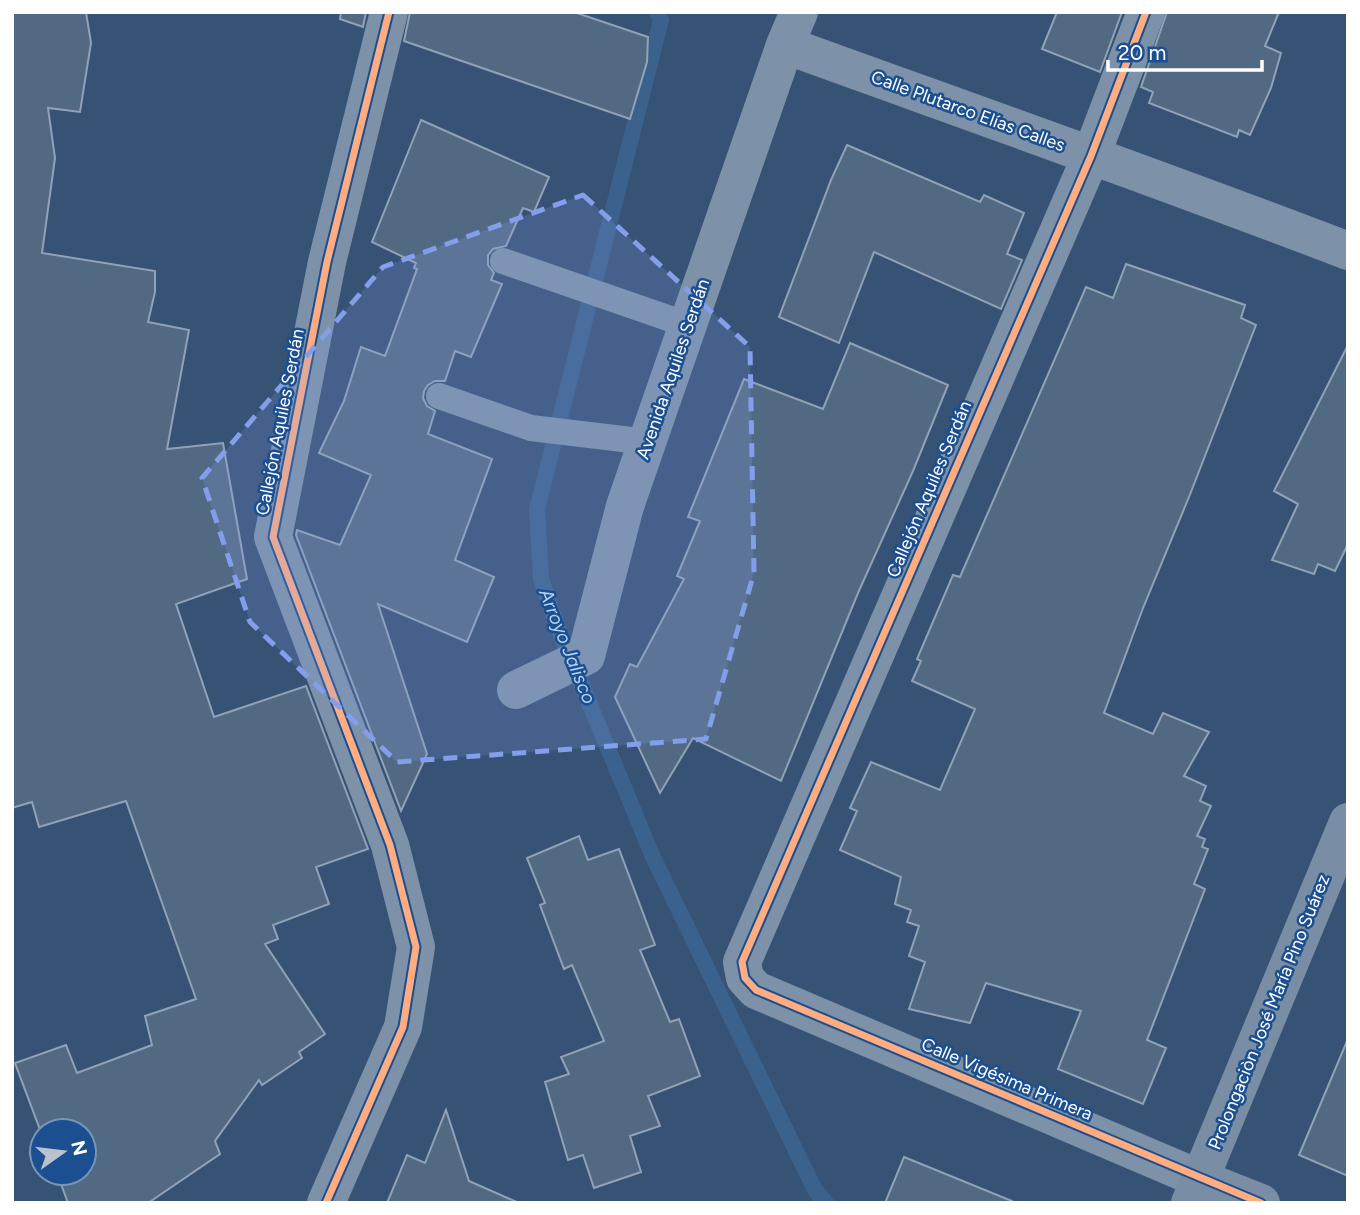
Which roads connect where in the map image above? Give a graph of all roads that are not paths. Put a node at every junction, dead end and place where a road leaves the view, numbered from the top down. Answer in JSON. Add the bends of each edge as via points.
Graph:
{"nodes":[{"id":1,"x":389,"y":12,"type":"edge"},
{"id":2,"x":1146,"y":12,"type":"edge"},
{"id":3,"x":792,"y":29,"type":"edge"},
{"id":4,"x":1091,"y":156,"type":"junction"},
{"id":5,"x":1348,"y":251,"type":"edge"},
{"id":6,"x":503,"y":261,"type":"dead end"},
{"id":7,"x":688,"y":325,"type":"junction"},
{"id":8,"x":439,"y":396,"type":"dead end"},
{"id":9,"x":648,"y":442,"type":"junction"},
{"id":10,"x":516,"y":690,"type":"dead end"},
{"id":11,"x":1348,"y":821,"type":"edge"},
{"id":12,"x":745,"y":978,"type":"joint"},
{"id":13,"x":1195,"y":1191,"type":"edge"},
{"id":14,"x":326,"y":1203,"type":"edge"},
{"id":15,"x":1261,"y":1203,"type":"edge"}],
"edges":[{"from":1,"to":14,"type":"street","name":"Callejón Aquiles Serdán","via":[[327,262],[273,537],[390,845],[416,947],[403,1027]]},
{"from":2,"to":4,"type":"street","name":"Callejón Aquiles Serdán"},
{"from":3,"to":4,"type":"street","name":"Calle Plutarco Elías Calles"},
{"from":3,"to":7,"type":"street","name":"Avenida Aquiles Serdán"},
{"from":4,"to":5,"type":"street","name":"Calle Plutarco Elías Calles"},
{"from":4,"to":12,"type":"street","name":"Callejón Aquiles Serdán","via":[[741,962]]},
{"from":6,"to":7,"type":"lane"},
{"from":7,"to":9,"type":"street","name":"Avenida Aquiles Serdán"},
{"from":8,"to":9,"type":"lane","via":[[531,428]]},
{"from":9,"to":10,"type":"street","name":"Avenida Aquiles Serdán","via":[[570,664]]},
{"from":11,"to":13,"type":"main road","name":"Prolongaciòn José María Pino Suárez"},
{"from":12,"to":13,"type":"street","name":"Calle Vigésima Primera","via":[[757,990]]},
{"from":13,"to":15,"type":"main road","name":"Calle Vigésima Primera"}]}
